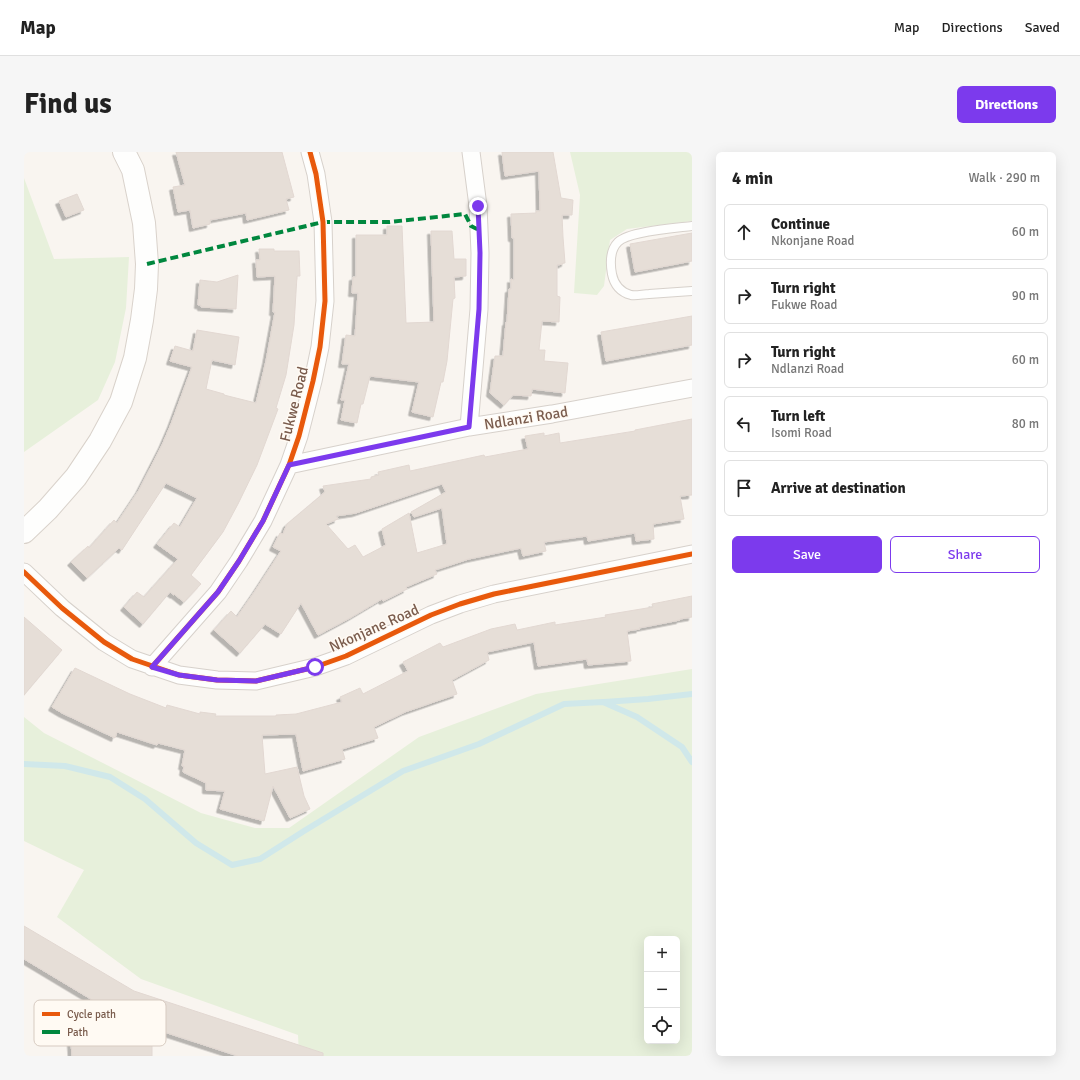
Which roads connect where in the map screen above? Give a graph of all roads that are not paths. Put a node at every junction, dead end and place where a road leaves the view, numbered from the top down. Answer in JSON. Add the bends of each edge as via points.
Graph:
{"nodes":[{"id":1,"x":124,"y":152,"type":"edge"},
{"id":2,"x":310,"y":152,"type":"edge"},
{"id":3,"x":471,"y":152,"type":"edge"},
{"id":4,"x":692,"y":226,"type":"edge"},
{"id":5,"x":692,"y":291,"type":"edge"},
{"id":6,"x":692,"y":388,"type":"edge"},
{"id":7,"x":469,"y":427,"type":"junction"},
{"id":8,"x":289,"y":465,"type":"junction"},
{"id":9,"x":24,"y":532,"type":"edge"},
{"id":10,"x":692,"y":554,"type":"edge"},
{"id":11,"x":24,"y":572,"type":"edge"},
{"id":12,"x":152,"y":667,"type":"junction"}],
"edges":[{"from":1,"to":9,"type":"main road","via":[[133,170],[144,223],[147,264],[144,304],[135,358],[121,402],[100,440],[76,477]]},
{"from":2,"to":8,"type":"street","name":"Fukwe Road","via":[[323,222],[325,301],[313,382]]},
{"from":3,"to":7,"type":"street","via":[[478,206],[480,253],[479,309]]},
{"from":4,"to":5,"type":"lane","via":[[631,235],[618,241],[611,259],[613,278],[617,286],[632,295]]},
{"from":6,"to":7,"type":"street","name":"Ndlanzi Road"},
{"from":7,"to":8,"type":"street","name":"Ndlanzi Road"},
{"from":8,"to":12,"type":"street","name":"Fukwe Road","via":[[263,521],[218,592]]},
{"from":10,"to":12,"type":"street","name":"Nkonjane Road","via":[[494,594],[431,616],[346,656],[315,667],[256,681],[217,680],[179,675]]},
{"from":11,"to":12,"type":"street","name":"Nkonjane Road","via":[[62,608],[104,642],[132,659]]}]}
